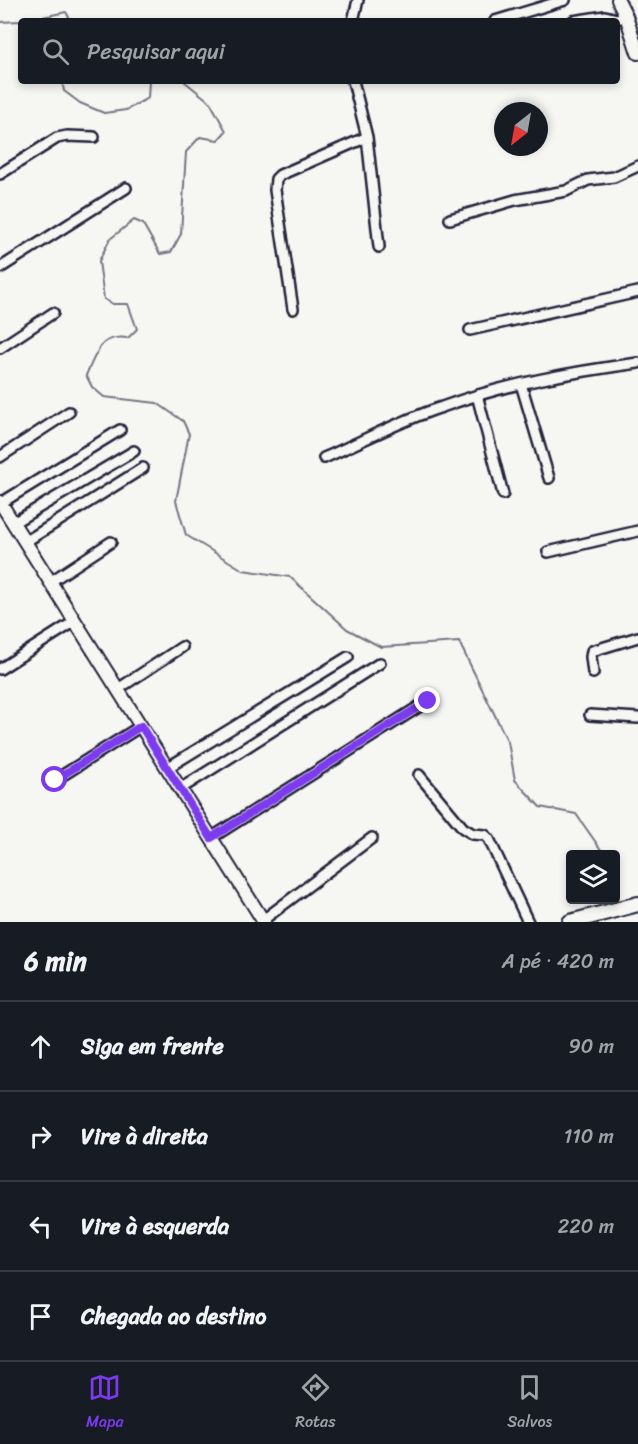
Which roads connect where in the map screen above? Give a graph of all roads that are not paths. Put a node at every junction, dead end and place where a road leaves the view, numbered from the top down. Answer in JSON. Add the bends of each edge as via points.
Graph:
{"nodes":[{"id":1,"x":358,"y":0,"type":"edge"},
{"id":2,"x":565,"y":0,"type":"edge"},
{"id":3,"x":618,"y":0,"type":"edge"},
{"id":4,"x":354,"y":18,"type":"edge"},
{"id":5,"x":505,"y":18,"type":"edge"},
{"id":6,"x":592,"y":18,"type":"edge"},
{"id":7,"x":615,"y":18,"type":"edge"},
{"id":8,"x":620,"y":18,"type":"edge"},
{"id":9,"x":620,"y":19,"type":"edge"},
{"id":10,"x":638,"y":53,"type":"edge"},
{"id":11,"x":354,"y":84,"type":"edge"},
{"id":12,"x":94,"y":137,"type":"dead end"},
{"id":13,"x":368,"y":137,"type":"junction"},
{"id":14,"x":637,"y":164,"type":"edge"},
{"id":15,"x":0,"y":174,"type":"edge"},
{"id":16,"x":126,"y":188,"type":"dead end"},
{"id":17,"x":450,"y":219,"type":"dead end"},
{"id":18,"x":379,"y":247,"type":"dead end"},
{"id":19,"x":0,"y":268,"type":"edge"},
{"id":20,"x":638,"y":292,"type":"edge"},
{"id":21,"x":293,"y":309,"type":"dead end"},
{"id":22,"x":53,"y":313,"type":"dead end"},
{"id":23,"x":470,"y":330,"type":"dead end"},
{"id":24,"x":0,"y":348,"type":"edge"},
{"id":25,"x":638,"y":363,"type":"edge"},
{"id":26,"x":521,"y":384,"type":"junction"},
{"id":27,"x":477,"y":395,"type":"junction"},
{"id":28,"x":69,"y":412,"type":"dead end"},
{"id":29,"x":120,"y":430,"type":"dead end"},
{"id":30,"x":134,"y":450,"type":"dead end"},
{"id":31,"x":0,"y":457,"type":"edge"},
{"id":32,"x":324,"y":458,"type":"dead end"},
{"id":33,"x":143,"y":468,"type":"dead end"},
{"id":34,"x":549,"y":478,"type":"dead end"},
{"id":35,"x":503,"y":494,"type":"dead end"},
{"id":36,"x":0,"y":503,"type":"edge"},
{"id":37,"x":13,"y":523,"type":"junction"},
{"id":38,"x":638,"y":531,"type":"edge"},
{"id":39,"x":25,"y":542,"type":"junction"},
{"id":40,"x":111,"y":542,"type":"dead end"},
{"id":41,"x":548,"y":552,"type":"dead end"},
{"id":42,"x":50,"y":582,"type":"junction"},
{"id":43,"x":69,"y":625,"type":"dead end"},
{"id":44,"x":638,"y":638,"type":"edge"},
{"id":45,"x":182,"y":647,"type":"dead end"},
{"id":46,"x":348,"y":657,"type":"dead end"},
{"id":47,"x":380,"y":663,"type":"dead end"},
{"id":48,"x":0,"y":669,"type":"edge"},
{"id":49,"x":593,"y":673,"type":"dead end"},
{"id":50,"x":118,"y":689,"type":"junction"},
{"id":51,"x":428,"y":701,"type":"dead end"},
{"id":52,"x":590,"y":715,"type":"dead end"},
{"id":53,"x":638,"y":718,"type":"edge"},
{"id":54,"x":141,"y":726,"type":"junction"},
{"id":55,"x":167,"y":768,"type":"junction"},
{"id":56,"x":419,"y":775,"type":"dead end"},
{"id":57,"x":55,"y":780,"type":"dead end"},
{"id":58,"x":180,"y":789,"type":"junction"},
{"id":59,"x":211,"y":838,"type":"junction"},
{"id":60,"x":372,"y":838,"type":"dead end"},
{"id":61,"x":634,"y":905,"type":"edge"},
{"id":62,"x":264,"y":921,"type":"edge"},
{"id":63,"x":528,"y":922,"type":"edge"},
{"id":64,"x":571,"y":922,"type":"edge"}],
"edges":[{"from":1,"to":4,"type":"street"},
{"from":2,"to":5,"type":"street"},
{"from":3,"to":8,"type":"street"},
{"from":6,"to":7,"type":"street"},
{"from":9,"to":10,"type":"street"},
{"from":11,"to":13,"type":"street"},
{"from":12,"to":15,"type":"street","via":[[57,138]]},
{"from":13,"to":18,"type":"street"},
{"from":13,"to":21,"type":"street","via":[[276,179]]},
{"from":14,"to":17,"type":"street","via":[[614,177],[588,180],[566,191],[523,198]]},
{"from":16,"to":19,"type":"street"},
{"from":20,"to":23,"type":"street"},
{"from":22,"to":24,"type":"street"},
{"from":25,"to":26,"type":"street"},
{"from":26,"to":27,"type":"street"},
{"from":26,"to":34,"type":"street"},
{"from":27,"to":32,"type":"street","via":[[416,416]]},
{"from":27,"to":35,"type":"street"},
{"from":28,"to":31,"type":"street"},
{"from":29,"to":36,"type":"street"},
{"from":30,"to":37,"type":"street"},
{"from":33,"to":39,"type":"street"},
{"from":36,"to":37,"type":"street"},
{"from":37,"to":39,"type":"street"},
{"from":38,"to":41,"type":"street"},
{"from":39,"to":42,"type":"street"},
{"from":40,"to":42,"type":"street"},
{"from":42,"to":50,"type":"street"},
{"from":43,"to":48,"type":"street"},
{"from":44,"to":49,"type":"street","via":[[592,651]]},
{"from":45,"to":50,"type":"street"},
{"from":46,"to":55,"type":"street"},
{"from":47,"to":58,"type":"street"},
{"from":50,"to":54,"type":"street"},
{"from":51,"to":59,"type":"street"},
{"from":52,"to":53,"type":"street"},
{"from":54,"to":55,"type":"street"},
{"from":54,"to":57,"type":"street"},
{"from":55,"to":58,"type":"street"},
{"from":56,"to":63,"type":"street","via":[[463,828],[489,839]]},
{"from":58,"to":59,"type":"street"},
{"from":59,"to":62,"type":"street"},
{"from":60,"to":62,"type":"street"},
{"from":61,"to":64,"type":"main road"}]}
